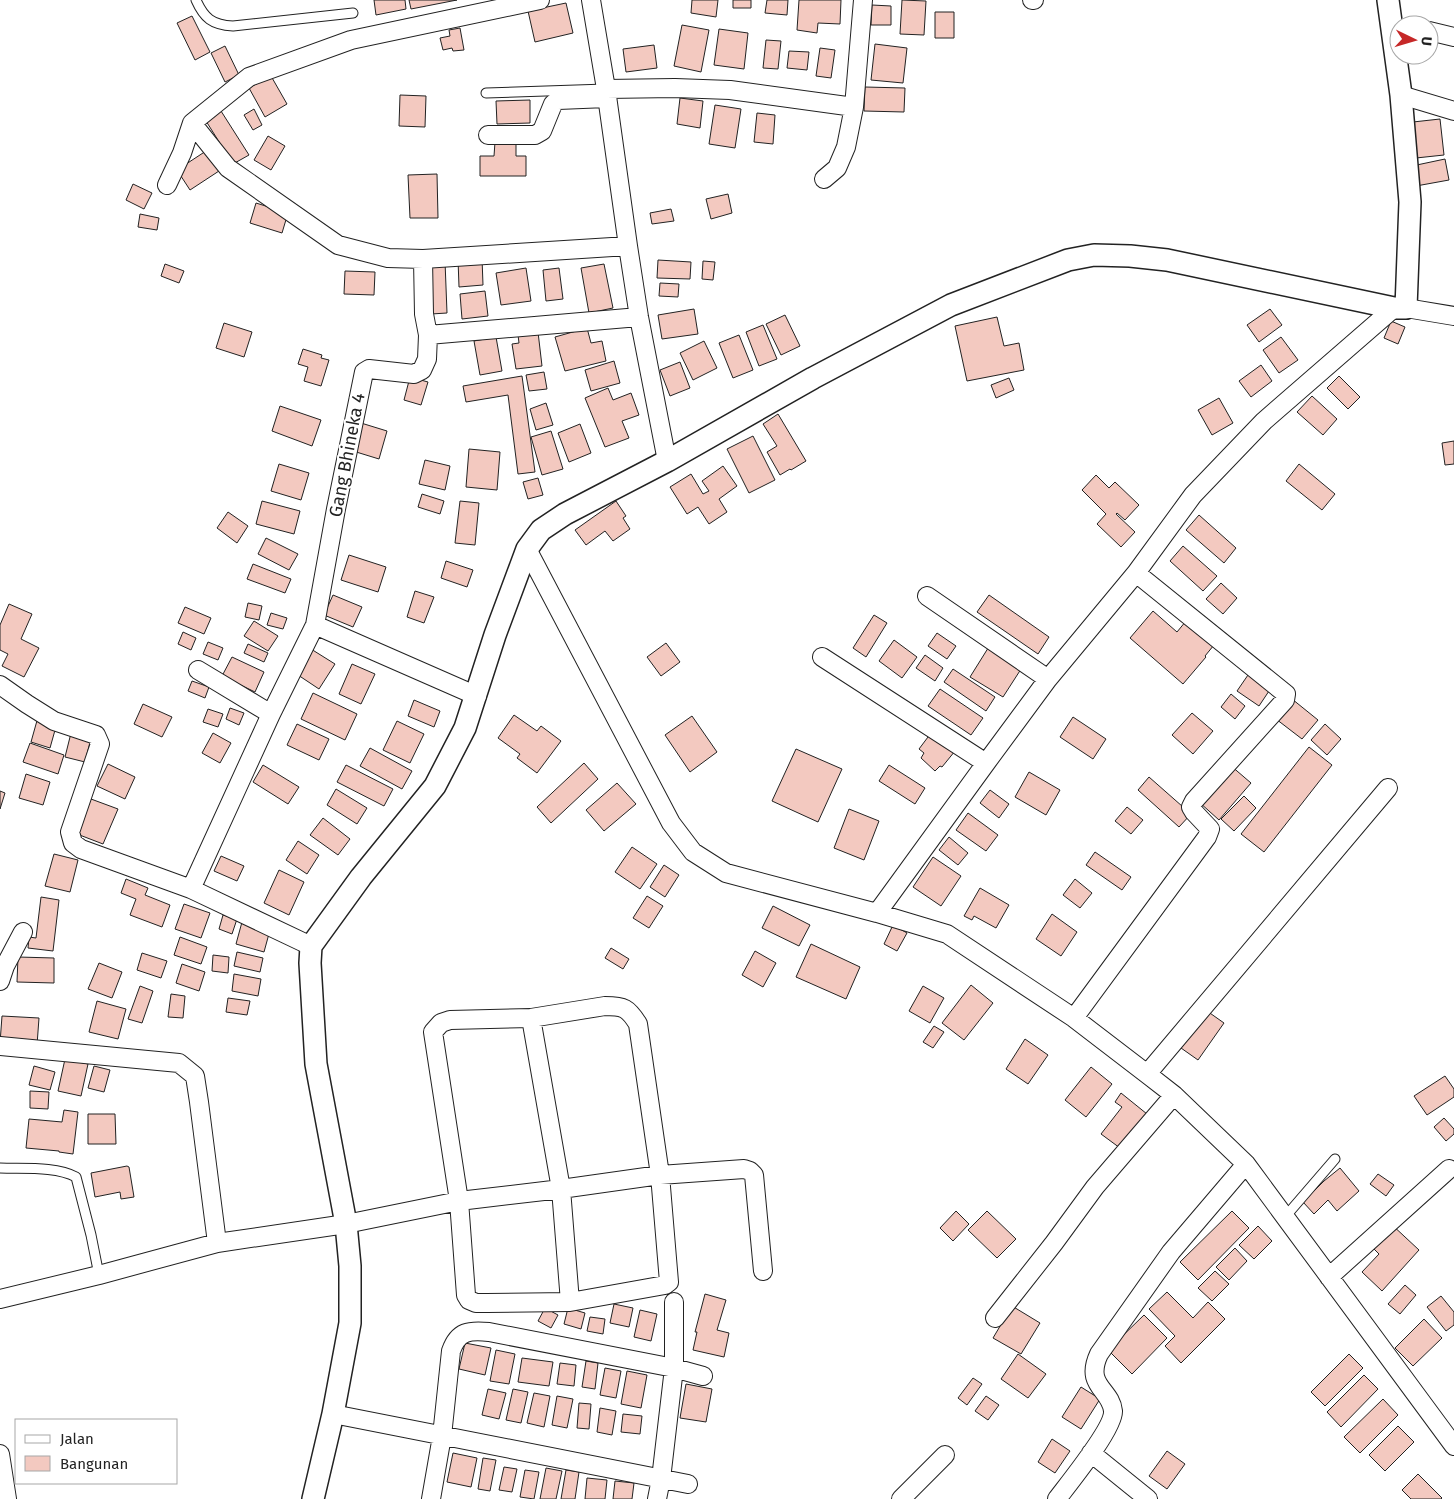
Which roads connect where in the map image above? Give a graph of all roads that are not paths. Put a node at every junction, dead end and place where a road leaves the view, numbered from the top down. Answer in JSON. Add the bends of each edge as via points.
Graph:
{"nodes":[{"id":1,"x":196,"y":0,"type":"edge"},
{"id":2,"x":540,"y":0,"type":"edge"},
{"id":3,"x":591,"y":0,"type":"edge"},
{"id":4,"x":863,"y":0,"type":"edge"},
{"id":5,"x":1388,"y":0,"type":"edge"},
{"id":6,"x":354,"y":13,"type":"dead end"},
{"id":7,"x":1394,"y":15,"type":"edge"},
{"id":8,"x":1439,"y":33,"type":"edge"},
{"id":9,"x":1454,"y":37,"type":"edge"},
{"id":10,"x":1400,"y":65,"type":"edge"},
{"id":11,"x":486,"y":93,"type":"dead end"},
{"id":12,"x":607,"y":93,"type":"junction"},
{"id":13,"x":1401,"y":95,"type":"junction"},
{"id":14,"x":854,"y":107,"type":"junction"},
{"id":15,"x":1454,"y":111,"type":"edge"},
{"id":16,"x":192,"y":122,"type":"junction"},
{"id":17,"x":488,"y":135,"type":"dead end"},
{"id":18,"x":824,"y":179,"type":"dead end"},
{"id":19,"x":167,"y":186,"type":"dead end"},
{"id":20,"x":628,"y":246,"type":"junction"},
{"id":21,"x":423,"y":259,"type":"junction"},
{"id":22,"x":1400,"y":308,"type":"junction"},
{"id":23,"x":1454,"y":316,"type":"edge"},
{"id":24,"x":639,"y":317,"type":"junction"},
{"id":25,"x":428,"y":335,"type":"junction"},
{"id":26,"x":667,"y":461,"type":"junction"},
{"id":27,"x":527,"y":549,"type":"junction"},
{"id":28,"x":1136,"y":573,"type":"junction"},
{"id":29,"x":927,"y":596,"type":"dead end"},
{"id":30,"x":315,"y":624,"type":"junction"},
{"id":31,"x":822,"y":657,"type":"dead end"},
{"id":32,"x":198,"y":670,"type":"dead end"},
{"id":33,"x":1048,"y":680,"type":"junction"},
{"id":34,"x":0,"y":685,"type":"edge"},
{"id":35,"x":477,"y":696,"type":"junction"},
{"id":36,"x":271,"y":714,"type":"junction"},
{"id":37,"x":986,"y":763,"type":"junction"},
{"id":38,"x":1388,"y":788,"type":"dead end"},
{"id":39,"x":191,"y":889,"type":"junction"},
{"id":40,"x":877,"y":913,"type":"junction"},
{"id":41,"x":23,"y":932,"type":"dead end"},
{"id":42,"x":310,"y":946,"type":"junction"},
{"id":43,"x":2,"y":971,"type":"edge"},
{"id":44,"x":532,"y":1018,"type":"junction"},
{"id":45,"x":1074,"y":1018,"type":"junction"},
{"id":46,"x":0,"y":1046,"type":"edge"},
{"id":47,"x":1148,"y":1074,"type":"junction"},
{"id":48,"x":1174,"y":1095,"type":"junction"},
{"id":49,"x":1335,"y":1159,"type":"dead end"},
{"id":50,"x":1246,"y":1164,"type":"junction"},
{"id":51,"x":0,"y":1168,"type":"edge"},
{"id":52,"x":1449,"y":1169,"type":"dead end"},
{"id":53,"x":660,"y":1174,"type":"junction"},
{"id":54,"x":561,"y":1189,"type":"junction"},
{"id":55,"x":459,"y":1201,"type":"junction"},
{"id":56,"x":1285,"y":1218,"type":"junction"},
{"id":57,"x":346,"y":1224,"type":"junction"},
{"id":58,"x":218,"y":1242,"type":"junction"},
{"id":59,"x":763,"y":1270,"type":"dead end"},
{"id":60,"x":99,"y":1275,"type":"junction"},
{"id":61,"x":1329,"y":1277,"type":"junction"},
{"id":62,"x":0,"y":1299,"type":"edge"},
{"id":63,"x":570,"y":1302,"type":"junction"},
{"id":64,"x":674,"y":1302,"type":"dead end"},
{"id":65,"x":995,"y":1318,"type":"dead end"},
{"id":66,"x":674,"y":1368,"type":"junction"},
{"id":67,"x":703,"y":1376,"type":"dead end"},
{"id":68,"x":333,"y":1414,"type":"junction"},
{"id":69,"x":442,"y":1436,"type":"junction"},
{"id":70,"x":1454,"y":1446,"type":"edge"},
{"id":71,"x":1091,"y":1453,"type":"junction"},
{"id":72,"x":0,"y":1454,"type":"edge"},
{"id":73,"x":945,"y":1455,"type":"dead end"},
{"id":74,"x":661,"y":1479,"type":"junction"},
{"id":75,"x":688,"y":1484,"type":"dead end"},
{"id":76,"x":7,"y":1499,"type":"edge"},
{"id":77,"x":313,"y":1499,"type":"edge"},
{"id":78,"x":431,"y":1499,"type":"edge"},
{"id":79,"x":657,"y":1499,"type":"edge"},
{"id":80,"x":902,"y":1499,"type":"edge"},
{"id":81,"x":1057,"y":1499,"type":"edge"},
{"id":82,"x":1148,"y":1499,"type":"edge"}],
"edges":[{"from":1,"to":6,"type":"lane","via":[[203,14],[221,25],[233,26]]},
{"from":2,"to":16,"type":"street","via":[[351,40],[249,77]]},
{"from":3,"to":12,"type":"street"},
{"from":4,"to":14,"type":"street"},
{"from":5,"to":7,"type":"street"},
{"from":8,"to":9,"type":"street"},
{"from":10,"to":13,"type":"street"},
{"from":11,"to":12,"type":"lane"},
{"from":12,"to":14,"type":"street","via":[[675,88],[730,90]]},
{"from":12,"to":17,"type":"street","via":[[558,100],[553,104],[542,131],[535,135]]},
{"from":12,"to":20,"type":"street"},
{"from":13,"to":15,"type":"street"},
{"from":13,"to":22,"type":"street","via":[[1410,202]]},
{"from":14,"to":18,"type":"street","via":[[844,153],[837,168]]},
{"from":16,"to":19,"type":"street"},
{"from":16,"to":21,"type":"street","via":[[228,168],[338,245],[388,258]]},
{"from":20,"to":21,"type":"street"},
{"from":20,"to":24,"type":"street"},
{"from":21,"to":25,"type":"street","name":"Gang Bhineka 4","via":[[424,314]]},
{"from":22,"to":23,"type":"street"},
{"from":22,"to":26,"type":"street","via":[[1167,260],[1094,255],[1068,260],[952,305],[813,378]]},
{"from":22,"to":28,"type":"street","via":[[1264,421],[1193,495]]},
{"from":24,"to":25,"type":"street"},
{"from":24,"to":26,"type":"street"},
{"from":25,"to":30,"type":"street","name":"Gang Bhineka 4","via":[[428,359],[422,370],[414,374],[369,369],[364,372]]},
{"from":26,"to":27,"type":"street","via":[[565,514],[542,530]]},
{"from":27,"to":35,"type":"street","via":[[495,635]]},
{"from":27,"to":40,"type":"street","via":[[671,823],[693,852],[726,873]]},
{"from":28,"to":33,"type":"street"},
{"from":28,"to":45,"type":"street","via":[[1286,697],[1194,801],[1194,812],[1210,832]]},
{"from":29,"to":33,"type":"street"},
{"from":30,"to":35,"type":"street"},
{"from":30,"to":36,"type":"street","name":"Gang Bhineka 4"},
{"from":31,"to":37,"type":"street"},
{"from":32,"to":36,"type":"street"},
{"from":33,"to":37,"type":"street"},
{"from":34,"to":39,"type":"street","via":[[54,721],[96,735],[99,739],[70,832],[73,843],[81,849]]},
{"from":35,"to":42,"type":"street","via":[[465,728],[435,786]]},
{"from":36,"to":39,"type":"street","name":"Gang Bhineka 4"},
{"from":37,"to":40,"type":"street"},
{"from":38,"to":47,"type":"street"},
{"from":39,"to":42,"type":"street"},
{"from":40,"to":45,"type":"street","via":[[947,934]]},
{"from":41,"to":43,"type":"street"},
{"from":42,"to":57,"type":"street","via":[[316,1064]]},
{"from":44,"to":53,"type":"street","via":[[605,1006],[619,1006],[630,1011],[638,1024]]},
{"from":44,"to":54,"type":"street"},
{"from":44,"to":55,"type":"street","via":[[450,1020],[441,1023],[433,1032]]},
{"from":45,"to":47,"type":"street"},
{"from":46,"to":58,"type":"street","via":[[179,1063],[195,1076]]},
{"from":47,"to":48,"type":"street"},
{"from":48,"to":50,"type":"street"},
{"from":48,"to":65,"type":"street","via":[[1095,1186]]},
{"from":49,"to":56,"type":"lane"},
{"from":50,"to":56,"type":"street"},
{"from":50,"to":71,"type":"street","via":[[1171,1252],[1099,1354],[1095,1363],[1096,1382],[1113,1411]]},
{"from":51,"to":60,"type":"lane","via":[[55,1170],[76,1177]]},
{"from":52,"to":61,"type":"street"},
{"from":53,"to":54,"type":"street"},
{"from":53,"to":59,"type":"street","via":[[750,1171],[754,1175]]},
{"from":53,"to":63,"type":"street","via":[[669,1282]]},
{"from":54,"to":55,"type":"street"},
{"from":54,"to":63,"type":"street"},
{"from":55,"to":57,"type":"street"},
{"from":55,"to":63,"type":"street","via":[[469,1300],[476,1303]]},
{"from":56,"to":61,"type":"street"},
{"from":57,"to":58,"type":"street"},
{"from":57,"to":68,"type":"street","via":[[350,1323]]},
{"from":58,"to":60,"type":"street"},
{"from":60,"to":62,"type":"street"},
{"from":61,"to":70,"type":"street"},
{"from":64,"to":66,"type":"street"},
{"from":66,"to":67,"type":"street"},
{"from":66,"to":69,"type":"street","via":[[489,1332],[469,1332],[455,1340],[451,1351]]},
{"from":66,"to":74,"type":"street"},
{"from":68,"to":69,"type":"street"},
{"from":68,"to":77,"type":"street"},
{"from":69,"to":74,"type":"street"},
{"from":69,"to":78,"type":"street"},
{"from":71,"to":81,"type":"street"},
{"from":71,"to":82,"type":"street"},
{"from":72,"to":76,"type":"street"},
{"from":73,"to":80,"type":"street"},
{"from":74,"to":75,"type":"street"},
{"from":74,"to":79,"type":"street"}]}
